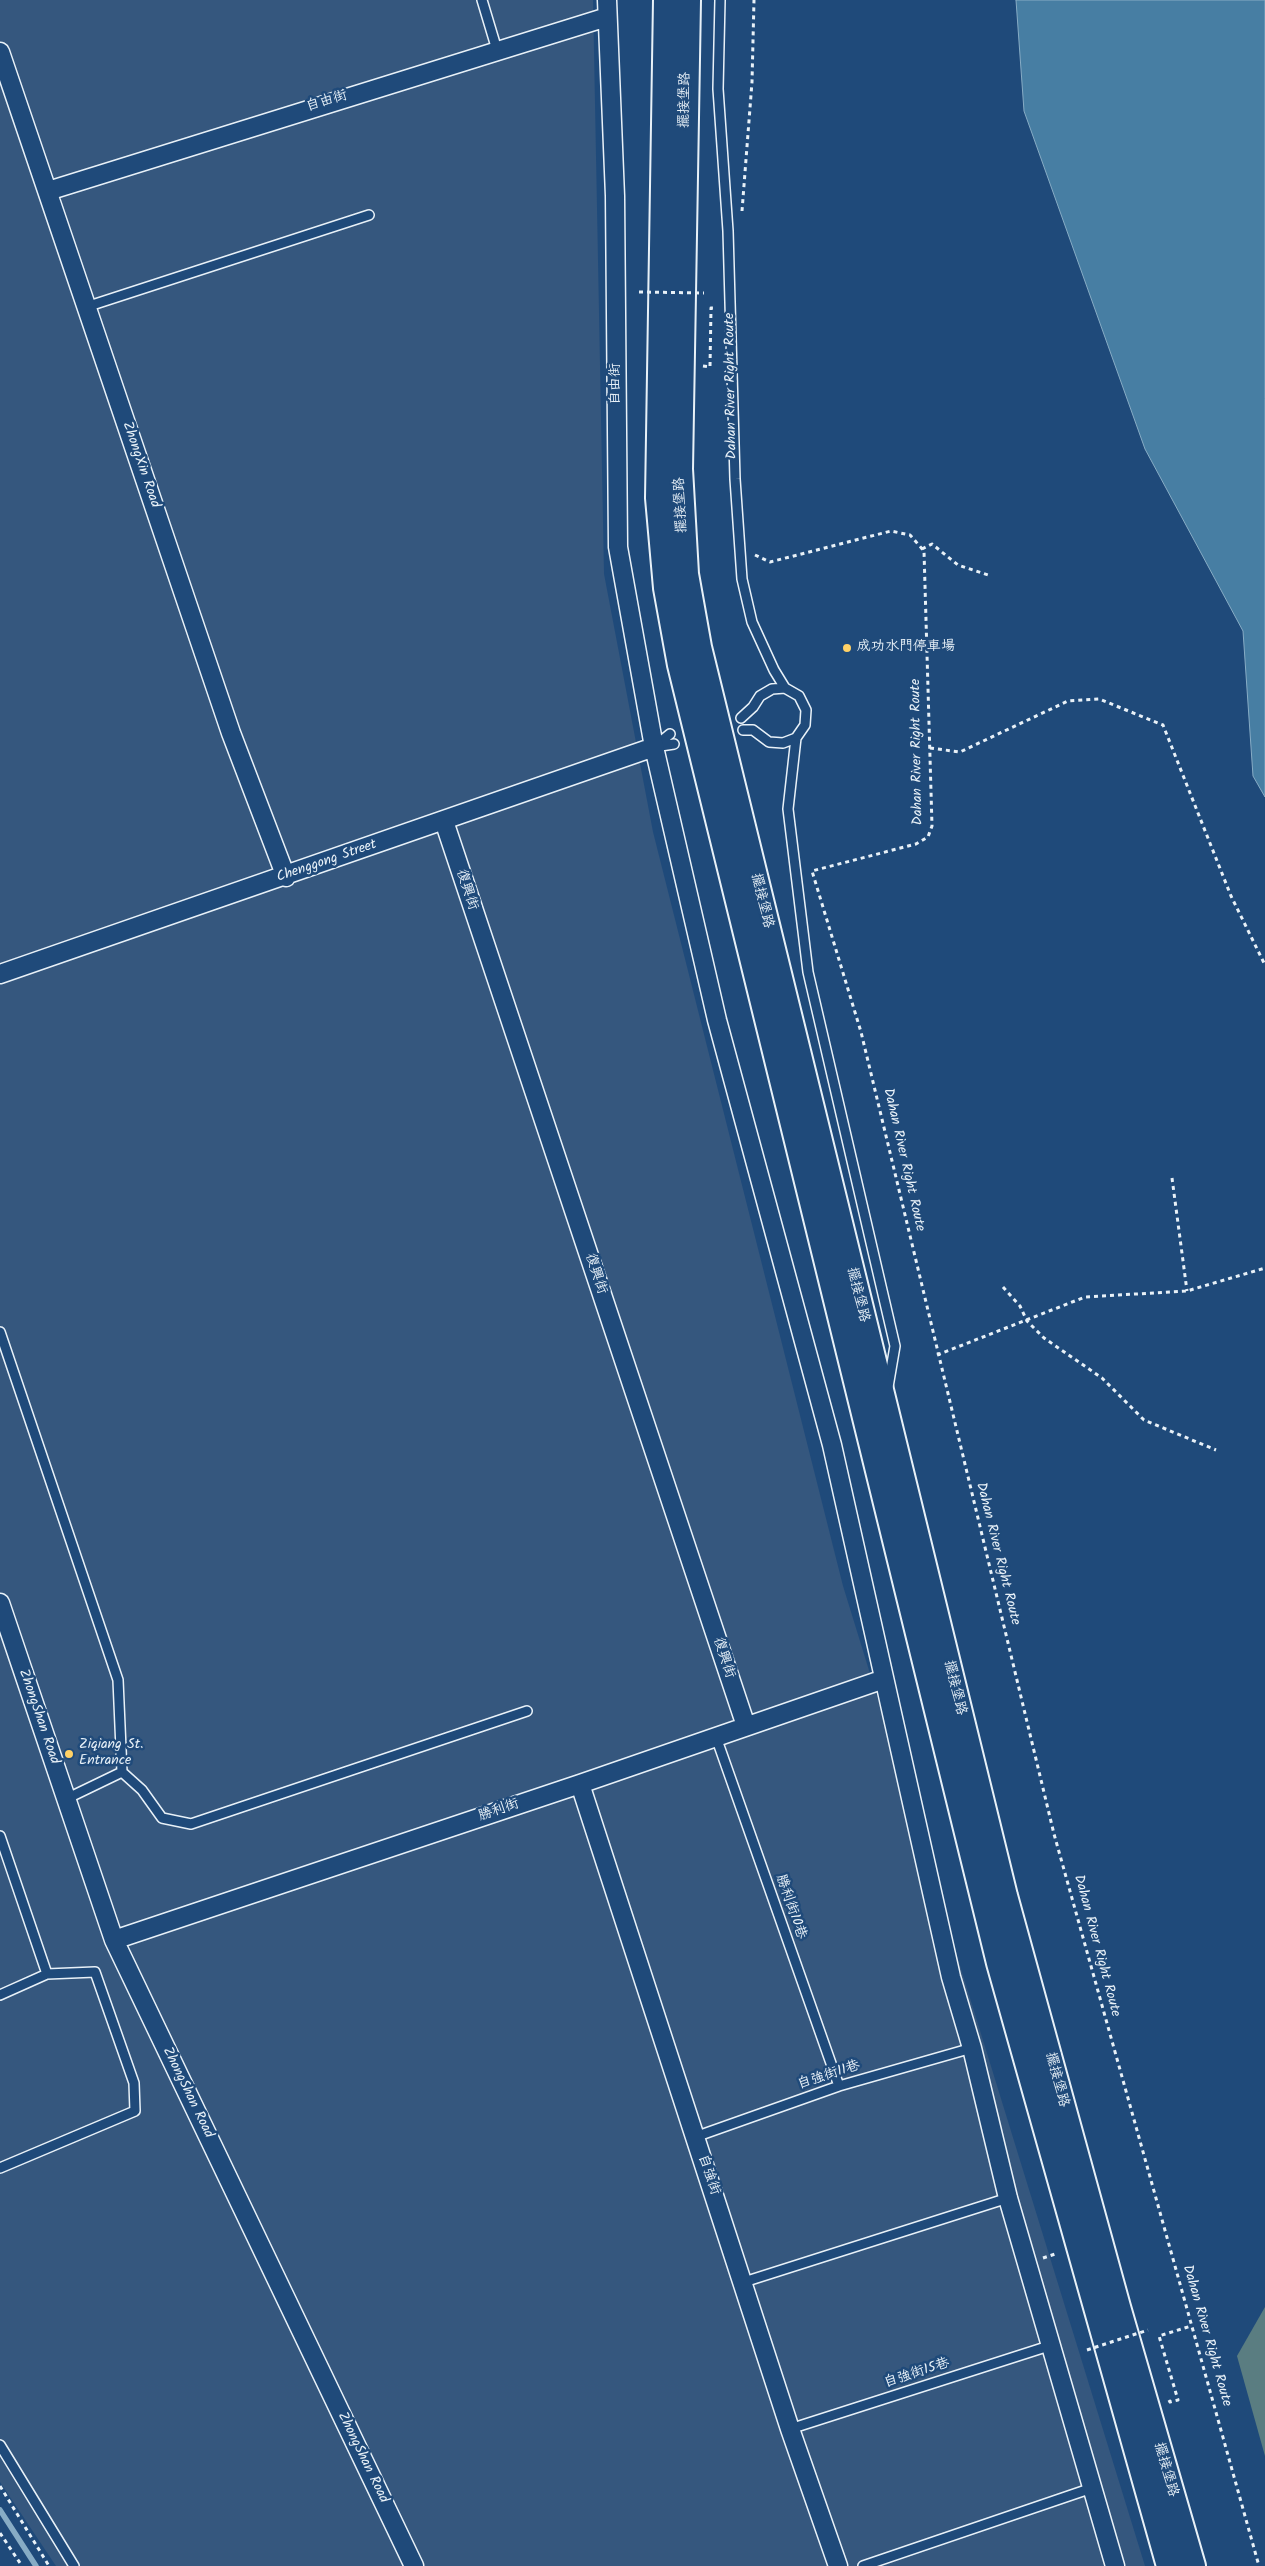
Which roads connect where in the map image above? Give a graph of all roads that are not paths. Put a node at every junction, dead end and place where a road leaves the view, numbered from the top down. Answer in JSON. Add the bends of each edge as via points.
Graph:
{"nodes":[{"id":1,"x":482,"y":0,"type":"edge"},
{"id":2,"x":666,"y":0,"type":"edge"},
{"id":3,"x":688,"y":0,"type":"edge"},
{"id":4,"x":720,"y":0,"type":"edge"},
{"id":5,"x":607,"y":8,"type":"edge"},
{"id":6,"x":497,"y":50,"type":"junction"},
{"id":7,"x":0,"y":52,"type":"edge"},
{"id":8,"x":48,"y":191,"type":"junction"},
{"id":9,"x":369,"y":214,"type":"dead end"},
{"id":10,"x":86,"y":307,"type":"junction"},
{"id":11,"x":785,"y":688,"type":"junction"},
{"id":12,"x":740,"y":718,"type":"dead end"},
{"id":13,"x":743,"y":730,"type":"dead end"},
{"id":14,"x":670,"y":734,"type":"dead end"},
{"id":15,"x":796,"y":738,"type":"junction"},
{"id":16,"x":674,"y":744,"type":"dead end"},
{"id":17,"x":654,"y":747,"type":"junction"},
{"id":18,"x":444,"y":821,"type":"junction"},
{"id":19,"x":286,"y":877,"type":"junction"},
{"id":20,"x":0,"y":974,"type":"edge"},
{"id":21,"x":0,"y":1332,"type":"edge"},
{"id":22,"x":884,"y":1404,"type":"junction"},
{"id":23,"x":0,"y":1603,"type":"edge"},
{"id":24,"x":884,"y":1679,"type":"junction"},
{"id":25,"x":527,"y":1711,"type":"dead end"},
{"id":26,"x":746,"y":1726,"type":"junction"},
{"id":27,"x":716,"y":1737,"type":"junction"},
{"id":28,"x":122,"y":1772,"type":"junction"},
{"id":29,"x":580,"y":1784,"type":"junction"},
{"id":30,"x":66,"y":1799,"type":"junction"},
{"id":31,"x":0,"y":1836,"type":"edge"},
{"id":32,"x":114,"y":1940,"type":"junction"},
{"id":33,"x":47,"y":1974,"type":"junction"},
{"id":34,"x":0,"y":1995,"type":"edge"},
{"id":35,"x":972,"y":2048,"type":"junction"},
{"id":36,"x":839,"y":2086,"type":"junction"},
{"id":37,"x":695,"y":2137,"type":"junction"},
{"id":38,"x":0,"y":2168,"type":"edge"},
{"id":39,"x":1008,"y":2198,"type":"junction"},
{"id":40,"x":744,"y":2282,"type":"junction"},
{"id":41,"x":1052,"y":2345,"type":"junction"},
{"id":42,"x":790,"y":2428,"type":"junction"},
{"id":43,"x":0,"y":2445,"type":"edge"},
{"id":44,"x":1092,"y":2488,"type":"junction"},
{"id":45,"x":74,"y":2566,"type":"edge"},
{"id":46,"x":414,"y":2566,"type":"edge"},
{"id":47,"x":838,"y":2566,"type":"edge"},
{"id":48,"x":863,"y":2566,"type":"edge"},
{"id":49,"x":1115,"y":2566,"type":"edge"},
{"id":50,"x":1169,"y":2566,"type":"edge"},
{"id":51,"x":1193,"y":2566,"type":"edge"}],
"edges":[{"from":1,"to":6,"type":"lane"},
{"from":2,"to":50,"type":"street","name":"擺接堡路","via":[[658,498],[666,588],[680,665],[999,1963]]},
{"from":3,"to":22,"type":"street","name":"擺接堡路","via":[[680,469],[686,574],[698,647]]},
{"from":4,"to":11,"type":"lane","via":[[718,89],[728,231],[735,479],[742,579],[752,622]]},
{"from":5,"to":6,"type":"street","name":"自由街"},
{"from":5,"to":17,"type":"street","name":"自由街","via":[[615,196],[618,547]]},
{"from":6,"to":8,"type":"street","name":"自由街"},
{"from":7,"to":8,"type":"street","name":"ZhongXin Road"},
{"from":8,"to":10,"type":"street","name":"ZhongXin Road"},
{"from":9,"to":10,"type":"lane"},
{"from":10,"to":19,"type":"street","name":"ZhongXin Road","via":[[231,733]]},
{"from":11,"to":12,"type":"lane","via":[[772,689],[760,696]]},
{"from":11,"to":15,"type":"lane","via":[[799,696],[806,710],[805,726]]},
{"from":13,"to":15,"type":"lane","via":[[752,730],[769,742],[783,743]]},
{"from":14,"to":17,"type":"lane","name":"Chenggong Street"},
{"from":15,"to":22,"type":"lane","via":[[788,809],[808,972],[895,1346]]},
{"from":16,"to":17,"type":"lane","name":"Chenggong Street"},
{"from":17,"to":18,"type":"street","name":"Chenggong Street"},
{"from":17,"to":24,"type":"street","name":"自由街","via":[[717,1020],[832,1445]]},
{"from":18,"to":19,"type":"street","name":"Chenggong Street"},
{"from":18,"to":26,"type":"street","name":"復興街"},
{"from":19,"to":20,"type":"street","name":"Chenggong Street"},
{"from":21,"to":28,"type":"lane","via":[[118,1680]]},
{"from":22,"to":51,"type":"street","name":"擺接堡路","via":[[1005,1896]]},
{"from":23,"to":30,"type":"street","name":"ZhongShan Road"},
{"from":24,"to":26,"type":"street","name":"勝利街"},
{"from":24,"to":35,"type":"street","name":"自由街","via":[[951,1977]]},
{"from":25,"to":28,"type":"lane","via":[[191,1824],[162,1818],[142,1790]]},
{"from":26,"to":27,"type":"street","name":"勝利街"},
{"from":27,"to":29,"type":"street","name":"勝利街"},
{"from":27,"to":36,"type":"lane","name":"勝利街10巷"},
{"from":28,"to":30,"type":"lane"},
{"from":29,"to":32,"type":"street","name":"勝利街"},
{"from":29,"to":37,"type":"street","name":"自強街"},
{"from":30,"to":32,"type":"street","name":"ZhongShan Road"},
{"from":31,"to":33,"type":"lane"},
{"from":32,"to":46,"type":"street","name":"ZhongShan Road"},
{"from":33,"to":34,"type":"lane"},
{"from":33,"to":38,"type":"lane","via":[[95,1972],[134,2083],[135,2111]]},
{"from":35,"to":36,"type":"lane","name":"自強街11巷"},
{"from":35,"to":39,"type":"street","name":"自由街"},
{"from":36,"to":37,"type":"lane","name":"自強街11巷"},
{"from":37,"to":40,"type":"street","name":"自強街"},
{"from":39,"to":40,"type":"lane"},
{"from":39,"to":41,"type":"street","name":"自由街"},
{"from":40,"to":42,"type":"street","name":"自強街"},
{"from":41,"to":42,"type":"lane","name":"自強街15巷"},
{"from":41,"to":44,"type":"street","name":"自由街"},
{"from":42,"to":47,"type":"street","name":"自強街"},
{"from":43,"to":45,"type":"lane"},
{"from":44,"to":48,"type":"lane"},
{"from":44,"to":49,"type":"street","name":"自由街"}]}
